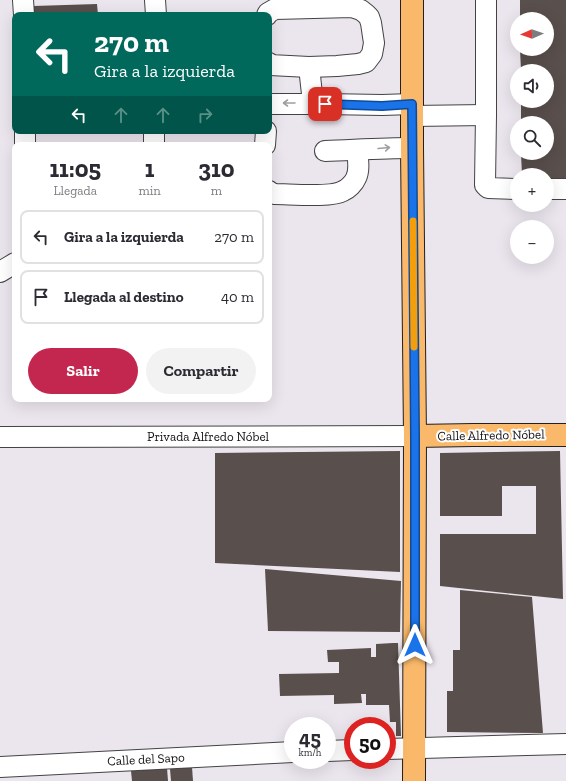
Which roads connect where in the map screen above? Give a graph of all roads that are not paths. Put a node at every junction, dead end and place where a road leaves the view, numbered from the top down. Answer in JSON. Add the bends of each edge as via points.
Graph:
{"nodes":[{"id":1,"x":23,"y":0,"type":"edge"},
{"id":2,"x":155,"y":0,"type":"edge"},
{"id":3,"x":412,"y":0,"type":"edge"},
{"id":4,"x":486,"y":0,"type":"edge"},
{"id":5,"x":24,"y":12,"type":"edge"},
{"id":6,"x":156,"y":12,"type":"edge"},
{"id":7,"x":268,"y":12,"type":"edge"},
{"id":8,"x":309,"y":67,"type":"junction"},
{"id":9,"x":272,"y":69,"type":"edge"},
{"id":10,"x":313,"y":103,"type":"junction"},
{"id":11,"x":272,"y":104,"type":"edge"},
{"id":12,"x":412,"y":110,"type":"junction"},
{"id":13,"x":486,"y":115,"type":"junction"},
{"id":14,"x":412,"y":148,"type":"junction"},
{"id":15,"x":357,"y":150,"type":"junction"},
{"id":16,"x":325,"y":151,"type":"dead end"},
{"id":17,"x":510,"y":189,"type":"edge"},
{"id":18,"x":554,"y":189,"type":"edge"},
{"id":19,"x":566,"y":189,"type":"edge"},
{"id":20,"x":272,"y":193,"type":"edge"},
{"id":21,"x":12,"y":265,"type":"edge"},
{"id":22,"x":0,"y":272,"type":"edge"},
{"id":23,"x":566,"y":435,"type":"edge"},
{"id":24,"x":415,"y":436,"type":"junction"},
{"id":25,"x":0,"y":437,"type":"edge"},
{"id":26,"x":566,"y":744,"type":"edge"},
{"id":27,"x":414,"y":748,"type":"junction"},
{"id":28,"x":396,"y":749,"type":"edge"},
{"id":29,"x":284,"y":752,"type":"edge"},
{"id":30,"x":0,"y":767,"type":"edge"},
{"id":31,"x":414,"y":781,"type":"edge"}],
"edges":[{"from":1,"to":5,"type":"street"},
{"from":2,"to":6,"type":"street"},
{"from":3,"to":12,"type":"main road"},
{"from":4,"to":13,"type":"street"},
{"from":7,"to":8,"type":"street","via":[[275,9],[352,7],[369,17],[374,43],[372,54],[366,62]]},
{"from":8,"to":9,"type":"street"},
{"from":8,"to":10,"type":"street"},
{"from":10,"to":11,"type":"street","one_way":true},
{"from":10,"to":12,"type":"street"},
{"from":12,"to":13,"type":"street"},
{"from":12,"to":14,"type":"main road"},
{"from":13,"to":17,"type":"street","via":[[485,185],[488,188]]},
{"from":15,"to":14,"type":"street","one_way":true},
{"from":14,"to":24,"type":"main road"},
{"from":15,"to":16,"type":"street"},
{"from":15,"to":20,"type":"street","via":[[356,180],[343,192],[318,195]]},
{"from":18,"to":19,"type":"street"},
{"from":21,"to":22,"type":"street"},
{"from":23,"to":24,"type":"main road","name":"Calle Alfredo Nóbel"},
{"from":24,"to":25,"type":"street","name":"Privada Alfredo Nóbel"},
{"from":24,"to":27,"type":"main road"},
{"from":26,"to":27,"type":"street"},
{"from":27,"to":28,"type":"street"},
{"from":27,"to":31,"type":"main road"},
{"from":29,"to":30,"type":"street","name":"Calle del Sapo"}]}
